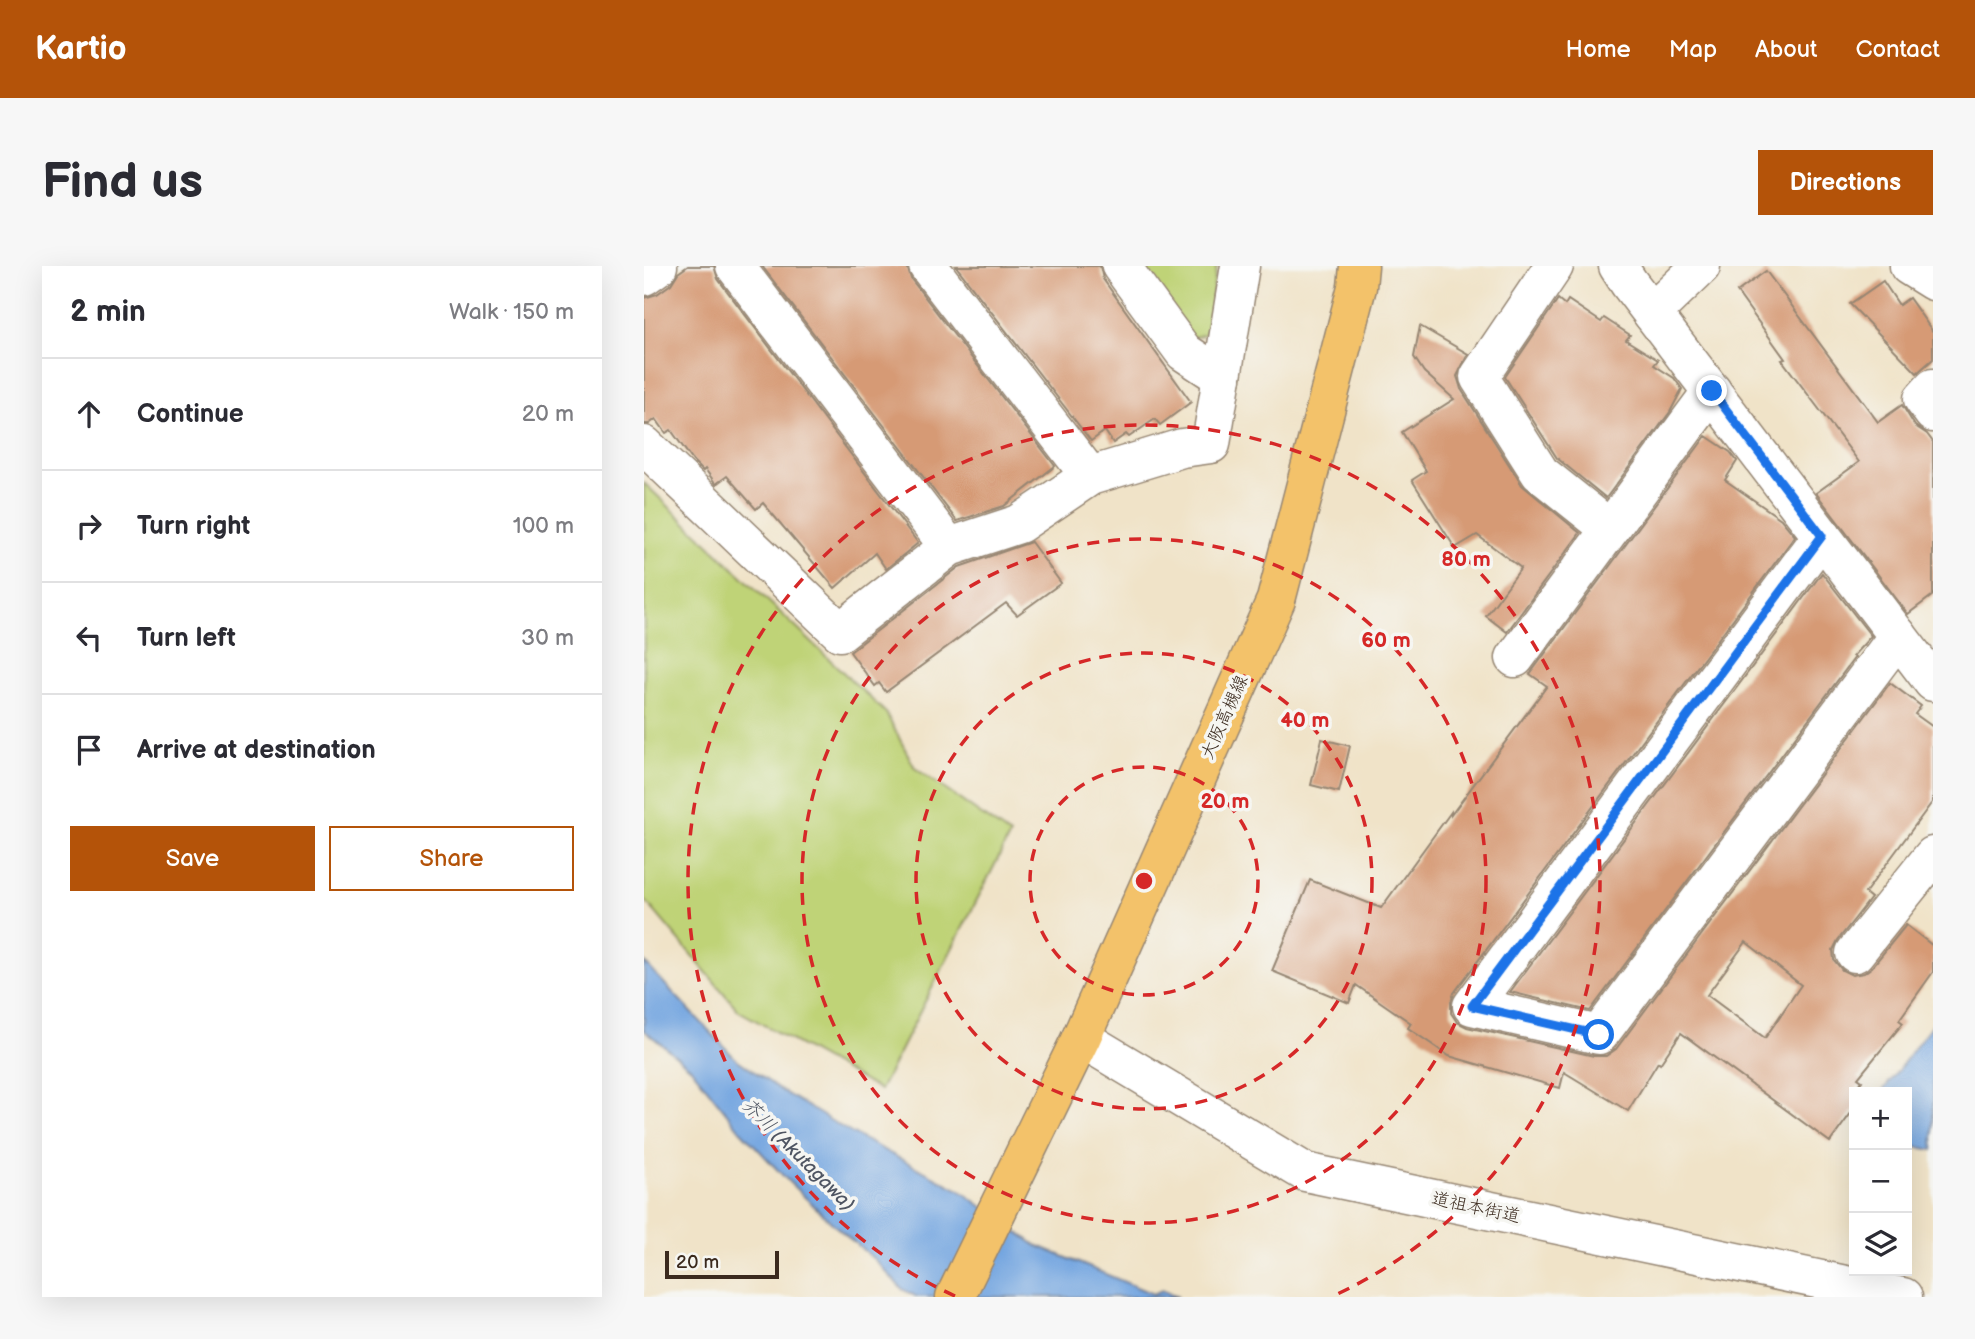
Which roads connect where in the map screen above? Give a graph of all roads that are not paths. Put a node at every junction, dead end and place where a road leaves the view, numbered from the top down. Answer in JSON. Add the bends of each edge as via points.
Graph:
{"nodes":[{"id":1,"x":658,"y":266,"type":"edge"},
{"id":2,"x":735,"y":266,"type":"edge"},
{"id":3,"x":928,"y":266,"type":"edge"},
{"id":4,"x":1121,"y":266,"type":"edge"},
{"id":5,"x":1240,"y":266,"type":"edge"},
{"id":6,"x":1359,"y":266,"type":"edge"},
{"id":7,"x":1554,"y":266,"type":"edge"},
{"id":8,"x":1589,"y":266,"type":"edge"},
{"id":9,"x":1701,"y":266,"type":"edge"},
{"id":10,"x":1909,"y":266,"type":"edge"},
{"id":11,"x":644,"y":276,"type":"edge"},
{"id":12,"x":1933,"y":281,"type":"edge"},
{"id":13,"x":1633,"y":287,"type":"edge"},
{"id":14,"x":1222,"y":377,"type":"junction"},
{"id":15,"x":1933,"y":388,"type":"edge"},
{"id":16,"x":1712,"y":391,"type":"junction"},
{"id":17,"x":1933,"y":412,"type":"edge"},
{"id":18,"x":644,"y":445,"type":"edge"},
{"id":19,"x":1090,"y":476,"type":"junction"},
{"id":20,"x":1610,"y":529,"type":"junction"},
{"id":21,"x":1822,"y":536,"type":"junction"},
{"id":22,"x":949,"y":547,"type":"junction"},
{"id":23,"x":1898,"y":636,"type":"junction"},
{"id":24,"x":1516,"y":658,"type":"dead end"},
{"id":25,"x":1933,"y":682,"type":"edge"},
{"id":26,"x":1933,"y":856,"type":"edge"},
{"id":27,"x":1855,"y":953,"type":"dead end"},
{"id":28,"x":1081,"y":1038,"type":"junction"},
{"id":29,"x":955,"y":1297,"type":"edge"},
{"id":30,"x":1903,"y":1297,"type":"edge"}],
"edges":[{"from":1,"to":11,"type":"street"},
{"from":2,"to":22,"type":"street"},
{"from":3,"to":19,"type":"street"},
{"from":4,"to":14,"type":"street","via":[[1184,352]]},
{"from":5,"to":14,"type":"street"},
{"from":6,"to":28,"type":"main road","name":"大阪高槻線","via":[[1276,600]]},
{"from":7,"to":20,"type":"street","via":[[1479,377],[1540,473]]},
{"from":8,"to":13,"type":"street"},
{"from":9,"to":13,"type":"street"},
{"from":10,"to":12,"type":"street"},
{"from":13,"to":16,"type":"street"},
{"from":14,"to":19,"type":"street","via":[[1211,444],[1182,448]]},
{"from":15,"to":17,"type":"street","via":[[1923,399]]},
{"from":16,"to":20,"type":"street"},
{"from":16,"to":21,"type":"street"},
{"from":18,"to":22,"type":"street","via":[[840,632]]},
{"from":19,"to":22,"type":"street","via":[[1018,524]]},
{"from":20,"to":24,"type":"street"},
{"from":21,"to":23,"type":"street"},
{"from":21,"to":23,"type":"street","via":[[1472,1006],[1599,1035]]},
{"from":23,"to":25,"type":"street"},
{"from":26,"to":27,"type":"street"},
{"from":28,"to":29,"type":"main road","name":"大阪高槻線"},
{"from":28,"to":30,"type":"street","name":"道祖本街道","via":[[1305,1172]]}]}
